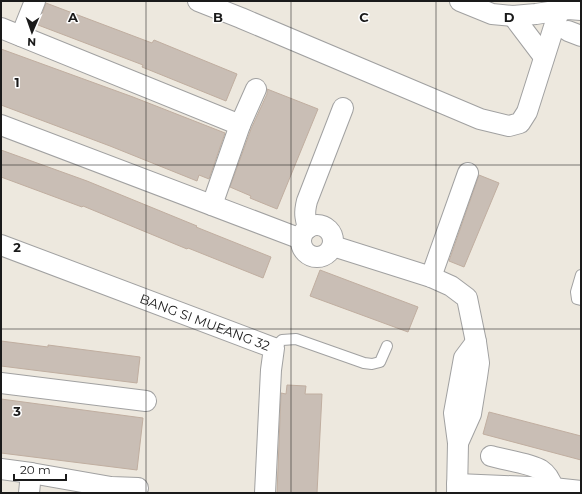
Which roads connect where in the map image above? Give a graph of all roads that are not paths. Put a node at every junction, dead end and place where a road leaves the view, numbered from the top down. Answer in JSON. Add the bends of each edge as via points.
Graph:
{"nodes":[{"id":1,"x":35,"y":1,"type":"edge"},
{"id":2,"x":460,"y":1,"type":"edge"},
{"id":3,"x":209,"y":3,"type":"edge"},
{"id":4,"x":559,"y":10,"type":"junction"},
{"id":5,"x":581,"y":10,"type":"edge"},
{"id":6,"x":513,"y":16,"type":"junction"},
{"id":7,"x":1,"y":28,"type":"edge"},
{"id":8,"x":21,"y":36,"type":"junction"},
{"id":9,"x":544,"y":57,"type":"junction"},
{"id":10,"x":256,"y":89,"type":"dead end"},
{"id":11,"x":342,"y":108,"type":"dead end"},
{"id":12,"x":240,"y":125,"type":"junction"},
{"id":13,"x":1,"y":126,"type":"edge"},
{"id":14,"x":468,"y":173,"type":"dead end"},
{"id":15,"x":212,"y":205,"type":"junction"},
{"id":16,"x":305,"y":234,"type":"junction"},
{"id":17,"x":1,"y":245,"type":"edge"},
{"id":18,"x":581,"y":275,"type":"edge"},
{"id":19,"x":431,"y":277,"type":"junction"},
{"id":20,"x":581,"y":300,"type":"edge"},
{"id":21,"x":387,"y":346,"type":"dead end"},
{"id":22,"x":274,"y":348,"type":"junction"},
{"id":23,"x":1,"y":384,"type":"edge"},
{"id":24,"x":146,"y":401,"type":"dead end"},
{"id":25,"x":491,"y":456,"type":"dead end"},
{"id":26,"x":1,"y":469,"type":"edge"},
{"id":27,"x":30,"y":473,"type":"junction"},
{"id":28,"x":138,"y":488,"type":"dead end"},
{"id":29,"x":553,"y":488,"type":"junction"},
{"id":30,"x":457,"y":489,"type":"edge"},
{"id":31,"x":111,"y":490,"type":"edge"},
{"id":32,"x":581,"y":490,"type":"edge"},
{"id":33,"x":29,"y":493,"type":"edge"},
{"id":34,"x":265,"y":493,"type":"edge"}],
"edges":[{"from":1,"to":8,"type":"street"},
{"from":2,"to":6,"type":"street","via":[[492,14]]},
{"from":3,"to":9,"type":"street","via":[[480,119],[509,126],[520,123],[527,112]]},
{"from":4,"to":5,"type":"street"},
{"from":4,"to":6,"type":"street"},
{"from":4,"to":9,"type":"street"},
{"from":6,"to":9,"type":"street"},
{"from":7,"to":8,"type":"street"},
{"from":8,"to":12,"type":"street"},
{"from":10,"to":12,"type":"street"},
{"from":11,"to":16,"type":"street","via":[[304,211]]},
{"from":12,"to":15,"type":"street"},
{"from":13,"to":15,"type":"street"},
{"from":14,"to":19,"type":"street"},
{"from":15,"to":16,"type":"street"},
{"from":16,"to":19,"type":"street","via":[[315,225],[327,228],[334,238],[333,246]]},
{"from":17,"to":22,"type":"street","name":"BANG SI MUEANG 32"},
{"from":18,"to":20,"type":"lane","via":[[576,292],[577,299]]},
{"from":19,"to":30,"type":"street","via":[[451,286],[467,298],[476,342],[478,377],[471,414],[458,443]]},
{"from":21,"to":22,"type":"lane","via":[[380,362],[372,364],[296,339],[282,340]]},
{"from":22,"to":34,"type":"street","name":"BANG SI MUEANG 32"},
{"from":23,"to":24,"type":"street"},
{"from":25,"to":29,"type":"street","via":[[541,470]]},
{"from":26,"to":27,"type":"street"},
{"from":27,"to":31,"type":"street"},
{"from":27,"to":33,"type":"street"},
{"from":28,"to":31,"type":"street"},
{"from":29,"to":30,"type":"street"},
{"from":29,"to":32,"type":"street"}]}
